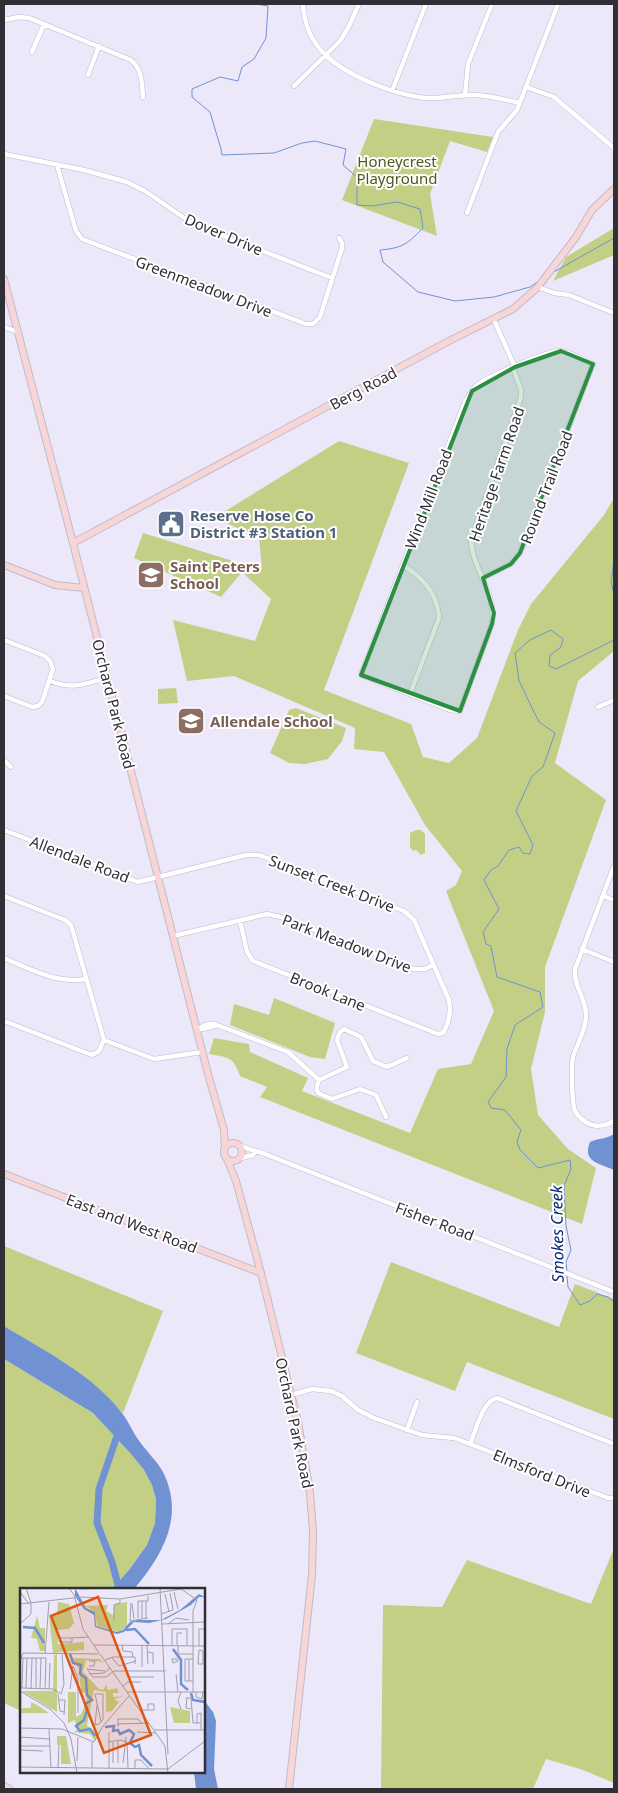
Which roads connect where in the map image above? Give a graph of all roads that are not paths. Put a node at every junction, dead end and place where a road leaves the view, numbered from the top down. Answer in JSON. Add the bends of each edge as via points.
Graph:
{"nodes":[{"id":1,"x":303,"y":4,"type":"edge"},
{"id":2,"x":359,"y":4,"type":"edge"},
{"id":3,"x":426,"y":4,"type":"edge"},
{"id":4,"x":492,"y":4,"type":"edge"},
{"id":5,"x":558,"y":4,"type":"edge"},
{"id":6,"x":4,"y":20,"type":"edge"},
{"id":7,"x":44,"y":24,"type":"junction"},
{"id":8,"x":99,"y":46,"type":"junction"},
{"id":9,"x":32,"y":52,"type":"dead end"},
{"id":10,"x":326,"y":56,"type":"junction"},
{"id":11,"x":88,"y":74,"type":"dead end"},
{"id":12,"x":294,"y":86,"type":"dead end"},
{"id":13,"x":526,"y":87,"type":"junction"},
{"id":14,"x":392,"y":91,"type":"junction"},
{"id":15,"x":466,"y":95,"type":"junction"},
{"id":16,"x":144,"y":96,"type":"dead end"},
{"id":17,"x":520,"y":103,"type":"junction"},
{"id":18,"x":614,"y":148,"type":"edge"},
{"id":19,"x":4,"y":154,"type":"edge"},
{"id":20,"x":57,"y":164,"type":"junction"},
{"id":21,"x":614,"y":188,"type":"edge"},
{"id":22,"x":466,"y":213,"type":"dead end"},
{"id":23,"x":339,"y":238,"type":"dead end"},
{"id":24,"x":332,"y":278,"type":"junction"},
{"id":25,"x":4,"y":279,"type":"edge"},
{"id":26,"x":538,"y":287,"type":"junction"},
{"id":27,"x":614,"y":313,"type":"edge"},
{"id":28,"x":493,"y":318,"type":"junction"},
{"id":29,"x":4,"y":327,"type":"edge"},
{"id":30,"x":18,"y":332,"type":"junction"},
{"id":31,"x":514,"y":367,"type":"junction"},
{"id":32,"x":577,"y":406,"type":"joint"},
{"id":33,"x":73,"y":543,"type":"junction"},
{"id":34,"x":4,"y":565,"type":"edge"},
{"id":35,"x":403,"y":565,"type":"junction"},
{"id":36,"x":483,"y":578,"type":"junction"},
{"id":37,"x":84,"y":588,"type":"junction"},
{"id":38,"x":4,"y":640,"type":"edge"},
{"id":39,"x":107,"y":678,"type":"junction"},
{"id":40,"x":50,"y":681,"type":"junction"},
{"id":41,"x":410,"y":694,"type":"junction"},
{"id":42,"x":4,"y":696,"type":"edge"},
{"id":43,"x":614,"y":700,"type":"edge"},
{"id":44,"x":598,"y":707,"type":"dead end"},
{"id":45,"x":4,"y":760,"type":"edge"},
{"id":46,"x":11,"y":767,"type":"dead end"},
{"id":47,"x":4,"y":830,"type":"edge"},
{"id":48,"x":614,"y":866,"type":"edge"},
{"id":49,"x":158,"y":878,"type":"junction"},
{"id":50,"x":4,"y":896,"type":"edge"},
{"id":51,"x":603,"y":896,"type":"junction"},
{"id":52,"x":614,"y":900,"type":"edge"},
{"id":53,"x":240,"y":921,"type":"junction"},
{"id":54,"x":173,"y":936,"type":"junction"},
{"id":55,"x":582,"y":949,"type":"junction"},
{"id":56,"x":4,"y":958,"type":"edge"},
{"id":57,"x":614,"y":962,"type":"edge"},
{"id":58,"x":433,"y":965,"type":"junction"},
{"id":59,"x":86,"y":979,"type":"junction"},
{"id":60,"x":4,"y":1021,"type":"edge"},
{"id":61,"x":198,"y":1028,"type":"junction"},
{"id":62,"x":443,"y":1033,"type":"joint"},
{"id":63,"x":104,"y":1040,"type":"junction"},
{"id":64,"x":202,"y":1052,"type":"junction"},
{"id":65,"x":408,"y":1058,"type":"dead end"},
{"id":66,"x":319,"y":1080,"type":"junction"},
{"id":67,"x":386,"y":1117,"type":"dead end"},
{"id":68,"x":614,"y":1121,"type":"edge"},
{"id":69,"x":224,"y":1130,"type":"junction"},
{"id":70,"x":239,"y":1145,"type":"junction"},
{"id":71,"x":225,"y":1147,"type":"junction"},
{"id":72,"x":255,"y":1152,"type":"junction"},
{"id":73,"x":227,"y":1159,"type":"junction"},
{"id":74,"x":239,"y":1159,"type":"junction"},
{"id":75,"x":4,"y":1174,"type":"edge"},
{"id":76,"x":236,"y":1181,"type":"junction"},
{"id":77,"x":261,"y":1273,"type":"junction"},
{"id":78,"x":614,"y":1292,"type":"edge"},
{"id":79,"x":290,"y":1395,"type":"junction"},
{"id":80,"x":418,"y":1402,"type":"dead end"},
{"id":81,"x":407,"y":1430,"type":"junction"},
{"id":82,"x":470,"y":1444,"type":"junction"},
{"id":83,"x":614,"y":1444,"type":"edge"},
{"id":84,"x":614,"y":1498,"type":"edge"},
{"id":85,"x":4,"y":1786,"type":"edge"},
{"id":86,"x":10,"y":1789,"type":"edge"},
{"id":87,"x":289,"y":1789,"type":"edge"}],
"edges":[{"from":1,"to":10,"type":"street","via":[[309,29]]},
{"from":2,"to":10,"type":"street","via":[[343,36]]},
{"from":3,"to":14,"type":"street"},
{"from":4,"to":15,"type":"street","via":[[468,64]]},
{"from":5,"to":13,"type":"street"},
{"from":6,"to":7,"type":"street","via":[[24,17]]},
{"from":7,"to":8,"type":"street"},
{"from":7,"to":9,"type":"street"},
{"from":8,"to":11,"type":"street"},
{"from":8,"to":16,"type":"street","via":[[136,64]]},
{"from":10,"to":12,"type":"street"},
{"from":10,"to":14,"type":"street","via":[[346,72]]},
{"from":13,"to":17,"type":"street"},
{"from":13,"to":18,"type":"street","via":[[554,97]]},
{"from":14,"to":15,"type":"street","via":[[428,98]]},
{"from":15,"to":17,"type":"street","via":[[492,96]]},
{"from":17,"to":22,"type":"street","via":[[498,132]]},
{"from":19,"to":20,"type":"street","name":"Dover Drive"},
{"from":20,"to":24,"type":"street","name":"Dover Drive","via":[[127,182],[193,224]]},
{"from":20,"to":24,"type":"street","name":"Greenmeadow Drive","via":[[76,231],[85,240],[306,324],[319,320]]},
{"from":21,"to":26,"type":"main road","name":"Berg Road","via":[[592,210]]},
{"from":23,"to":24,"type":"street","name":"Greenmeadow Drive","via":[[342,248]]},
{"from":25,"to":30,"type":"main road","name":"Orchard Park Road"},
{"from":26,"to":27,"type":"street"},
{"from":26,"to":28,"type":"main road","name":"Berg Road","via":[[513,309]]},
{"from":28,"to":31,"type":"street","name":"Heritage Farm Road"},
{"from":28,"to":33,"type":"main road","name":"Berg Road"},
{"from":29,"to":30,"type":"street"},
{"from":30,"to":33,"type":"main road","name":"Orchard Park Road"},
{"from":31,"to":32,"type":"street","name":"Wind Mill Road","via":[[560,351],[593,364]]},
{"from":31,"to":35,"type":"street","name":"Wind Mill Road","via":[[483,381],[468,398]]},
{"from":31,"to":36,"type":"street","name":"Heritage Farm Road","via":[[521,397],[470,540],[471,551]]},
{"from":32,"to":36,"type":"street","name":"Round Trail Road","via":[[520,553],[511,564]]},
{"from":33,"to":37,"type":"main road","name":"Orchard Park Road"},
{"from":34,"to":37,"type":"main road","via":[[55,585]]},
{"from":35,"to":41,"type":"street","via":[[425,582],[438,608],[439,618]]},
{"from":35,"to":41,"type":"street","name":"Wind Mill Road","via":[[360,675]]},
{"from":36,"to":41,"type":"street","name":"Heritage Farm Road","via":[[494,613],[460,711]]},
{"from":37,"to":39,"type":"main road","name":"Orchard Park Road"},
{"from":38,"to":40,"type":"street","via":[[48,658],[53,669]]},
{"from":39,"to":40,"type":"street","via":[[76,686]]},
{"from":39,"to":49,"type":"main road","name":"Orchard Park Road"},
{"from":40,"to":42,"type":"street","via":[[42,702],[35,707]]},
{"from":43,"to":44,"type":"street"},
{"from":45,"to":46,"type":"street"},
{"from":47,"to":49,"type":"street","name":"Allendale Road","via":[[138,882]]},
{"from":48,"to":51,"type":"street"},
{"from":49,"to":54,"type":"main road","name":"Orchard Park Road"},
{"from":49,"to":58,"type":"street","name":"Sunset Creek Drive","via":[[259,854],[404,911],[414,920]]},
{"from":50,"to":59,"type":"street","via":[[68,922]]},
{"from":51,"to":52,"type":"street"},
{"from":51,"to":55,"type":"street"},
{"from":53,"to":54,"type":"street","name":"Park Meadow Drive"},
{"from":53,"to":58,"type":"street","name":"Park Meadow Drive","via":[[267,914],[281,917],[414,969]]},
{"from":53,"to":62,"type":"street","name":"Brook Lane","via":[[247,952],[253,961],[438,1034]]},
{"from":54,"to":61,"type":"main road","name":"Orchard Park Road"},
{"from":55,"to":57,"type":"street"},
{"from":55,"to":68,"type":"street","via":[[574,973],[586,1016],[572,1063],[574,1109],[589,1125],[602,1126]]},
{"from":56,"to":59,"type":"street","via":[[55,978]]},
{"from":58,"to":62,"type":"street","name":"Sunset Creek Drive","via":[[451,1008]]},
{"from":59,"to":63,"type":"street"},
{"from":60,"to":63,"type":"street","via":[[92,1055],[99,1051]]},
{"from":61,"to":64,"type":"main road","name":"Orchard Park Road"},
{"from":61,"to":66,"type":"street","via":[[203,1030],[217,1025],[288,1052]]},
{"from":63,"to":64,"type":"street","via":[[154,1059]]},
{"from":64,"to":69,"type":"main road","name":"Orchard Park Road"},
{"from":65,"to":66,"type":"street","via":[[387,1067],[373,1062],[361,1037],[344,1029],[337,1040],[347,1067]]},
{"from":66,"to":67,"type":"street","via":[[318,1093],[332,1099],[360,1089],[376,1095]]},
{"from":69,"to":70,"type":"main road","name":"Orchard Park Road"},
{"from":69,"to":71,"type":"main road","name":"Orchard Park Road"},
{"from":70,"to":71,"type":"main road"},
{"from":70,"to":72,"type":"street","name":"Fisher Road"},
{"from":70,"to":74,"type":"main road","via":[[242,1153]]},
{"from":71,"to":73,"type":"main road"},
{"from":72,"to":74,"type":"street"},
{"from":72,"to":78,"type":"street","name":"Fisher Road"},
{"from":73,"to":74,"type":"main road","via":[[232,1162]]},
{"from":73,"to":76,"type":"main road","name":"Orchard Park Road"},
{"from":74,"to":76,"type":"main road","name":"Orchard Park Road","via":[[235,1169]]},
{"from":75,"to":77,"type":"main road","name":"East and West Road"},
{"from":76,"to":77,"type":"main road","name":"Orchard Park Road"},
{"from":77,"to":79,"type":"main road","name":"Orchard Park Road"},
{"from":79,"to":81,"type":"street","name":"Elmsford Drive","via":[[312,1389],[331,1391],[365,1414]]},
{"from":79,"to":87,"type":"main road","name":"Orchard Park Road","via":[[307,1470],[313,1546]]},
{"from":80,"to":81,"type":"street"},
{"from":81,"to":82,"type":"street","name":"Elmsford Drive"},
{"from":82,"to":83,"type":"street","via":[[486,1406],[497,1398]]},
{"from":82,"to":84,"type":"street","name":"Elmsford Drive"},
{"from":85,"to":86,"type":"main road"}]}
